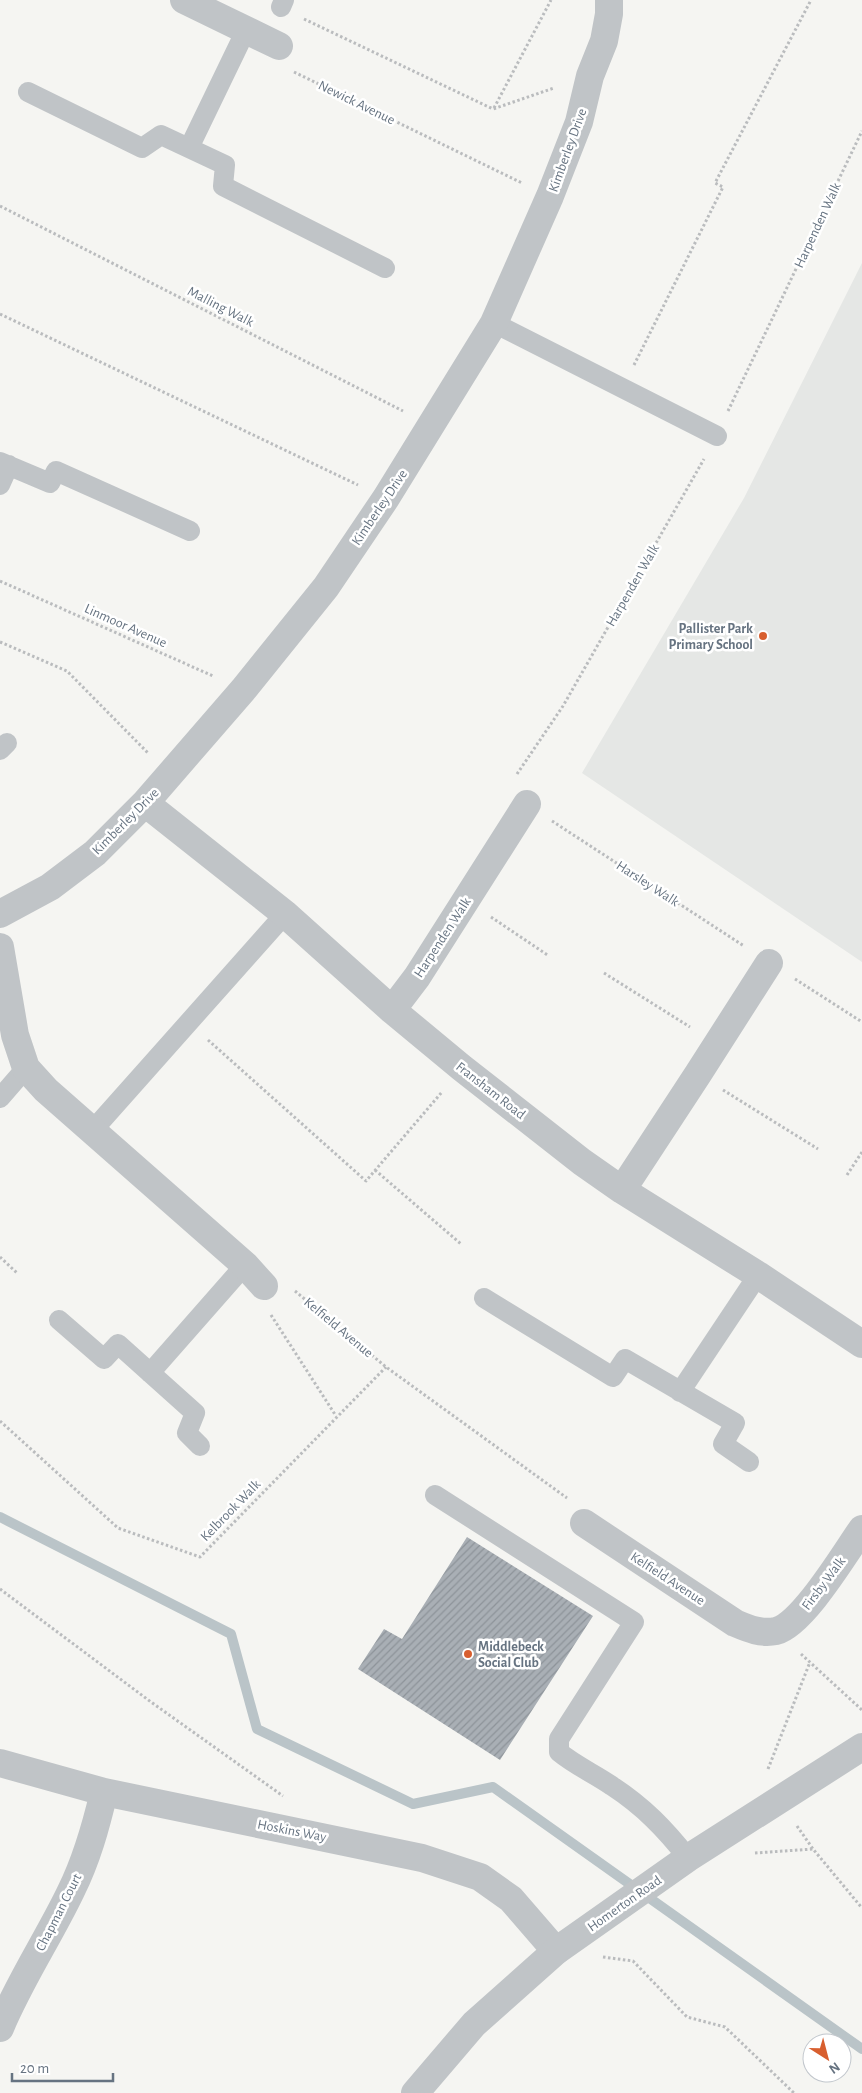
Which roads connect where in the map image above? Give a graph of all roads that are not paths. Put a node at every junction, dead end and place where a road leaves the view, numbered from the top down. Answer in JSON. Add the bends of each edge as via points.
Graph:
{"nodes":[{"id":1,"x":184,"y":0,"type":"edge"},
{"id":2,"x":609,"y":0,"type":"edge"},
{"id":3,"x":246,"y":30,"type":"junction"},
{"id":4,"x":279,"y":46,"type":"road end"},
{"id":5,"x":28,"y":92,"type":"dead end"},
{"id":6,"x":189,"y":148,"type":"junction"},
{"id":7,"x":386,"y":268,"type":"dead end"},
{"id":8,"x":494,"y":323,"type":"junction"},
{"id":9,"x":717,"y":436,"type":"road end"},
{"id":10,"x":5,"y":463,"type":"edge"},
{"id":11,"x":0,"y":485,"type":"edge"},
{"id":12,"x":190,"y":531,"type":"dead end"},
{"id":13,"x":144,"y":803,"type":"junction"},
{"id":14,"x":527,"y":804,"type":"road end"},
{"id":15,"x":0,"y":914,"type":"edge"},
{"id":16,"x":285,"y":914,"type":"junction"},
{"id":17,"x":0,"y":946,"type":"edge"},
{"id":18,"x":769,"y":963,"type":"road end"},
{"id":19,"x":392,"y":1010,"type":"junction"},
{"id":20,"x":26,"y":1068,"type":"junction"},
{"id":21,"x":0,"y":1098,"type":"edge"},
{"id":22,"x":93,"y":1130,"type":"junction"},
{"id":23,"x":622,"y":1190,"type":"junction"},
{"id":24,"x":245,"y":1265,"type":"junction"},
{"id":25,"x":758,"y":1275,"type":"junction"},
{"id":26,"x":264,"y":1286,"type":"road end"},
{"id":27,"x":484,"y":1298,"type":"dead end"},
{"id":28,"x":59,"y":1320,"type":"dead end"},
{"id":29,"x":862,"y":1344,"type":"edge"},
{"id":30,"x":150,"y":1373,"type":"junction"},
{"id":31,"x":680,"y":1392,"type":"junction"},
{"id":32,"x":200,"y":1446,"type":"dead end"},
{"id":33,"x":750,"y":1462,"type":"dead end"},
{"id":34,"x":435,"y":1495,"type":"dead end"},
{"id":35,"x":584,"y":1523,"type":"road end"},
{"id":36,"x":862,"y":1529,"type":"edge"},
{"id":37,"x":778,"y":1630,"type":"joint"},
{"id":38,"x":862,"y":1747,"type":"edge"},
{"id":39,"x":0,"y":1763,"type":"edge"},
{"id":40,"x":104,"y":1792,"type":"junction"},
{"id":41,"x":688,"y":1858,"type":"junction"},
{"id":42,"x":556,"y":1951,"type":"junction"},
{"id":43,"x":0,"y":2028,"type":"edge"},
{"id":44,"x":415,"y":2093,"type":"edge"}],
"edges":[{"from":1,"to":3,"type":"street"},
{"from":2,"to":8,"type":"street","name":"Kimberley Drive","via":[[604,41],[590,76],[579,122]]},
{"from":3,"to":4,"type":"street"},
{"from":3,"to":6,"type":"lane"},
{"from":5,"to":6,"type":"lane","via":[[142,148],[161,135]]},
{"from":6,"to":7,"type":"lane","via":[[225,165],[223,186]]},
{"from":8,"to":9,"type":"lane"},
{"from":8,"to":13,"type":"street","name":"Kimberley Drive","via":[[432,426],[326,587],[243,690]]},
{"from":10,"to":11,"type":"lane"},
{"from":10,"to":12,"type":"lane","via":[[50,483],[56,470]]},
{"from":13,"to":15,"type":"street","name":"Kimberley Drive","via":[[95,852],[50,887]]},
{"from":13,"to":16,"type":"street","name":"Fransham Road"},
{"from":14,"to":19,"type":"street","name":"Harpenden Walk","via":[[417,977]]},
{"from":16,"to":19,"type":"street","name":"Fransham Road"},
{"from":16,"to":22,"type":"lane"},
{"from":17,"to":20,"type":"street","via":[[15,1035]]},
{"from":18,"to":23,"type":"street"},
{"from":19,"to":23,"type":"street","name":"Fransham Road","via":[[582,1162]]},
{"from":20,"to":21,"type":"lane"},
{"from":20,"to":22,"type":"street","via":[[46,1090]]},
{"from":22,"to":24,"type":"street"},
{"from":23,"to":25,"type":"street","name":"Fransham Road"},
{"from":24,"to":26,"type":"street"},
{"from":24,"to":30,"type":"lane"},
{"from":25,"to":29,"type":"street","name":"Fransham Road"},
{"from":25,"to":31,"type":"lane"},
{"from":27,"to":31,"type":"lane","via":[[613,1377],[625,1359]]},
{"from":28,"to":30,"type":"lane","via":[[104,1359],[118,1344]]},
{"from":30,"to":32,"type":"lane","via":[[195,1413],[187,1433]]},
{"from":31,"to":33,"type":"lane","via":[[735,1423],[723,1444]]},
{"from":34,"to":41,"type":"lane","via":[[634,1622],[560,1739],[559,1752],[639,1804],[665,1828]]},
{"from":35,"to":37,"type":"street","name":"Kelfield Avenue","via":[[735,1623],[751,1630]]},
{"from":36,"to":37,"type":"street","name":"Firsby Walk","via":[[811,1601]]},
{"from":38,"to":41,"type":"street","name":"Homerton Road"},
{"from":39,"to":40,"type":"street","name":"Hoskins Way"},
{"from":40,"to":42,"type":"street","name":"Hoskins Way","via":[[422,1858],[480,1877],[511,1899]]},
{"from":40,"to":43,"type":"street","name":"Chapman Court","via":[[92,1842],[72,1890]]},
{"from":41,"to":42,"type":"street","name":"Homerton Road"},
{"from":42,"to":44,"type":"street","name":"Homerton Road","via":[[474,2024]]}]}
